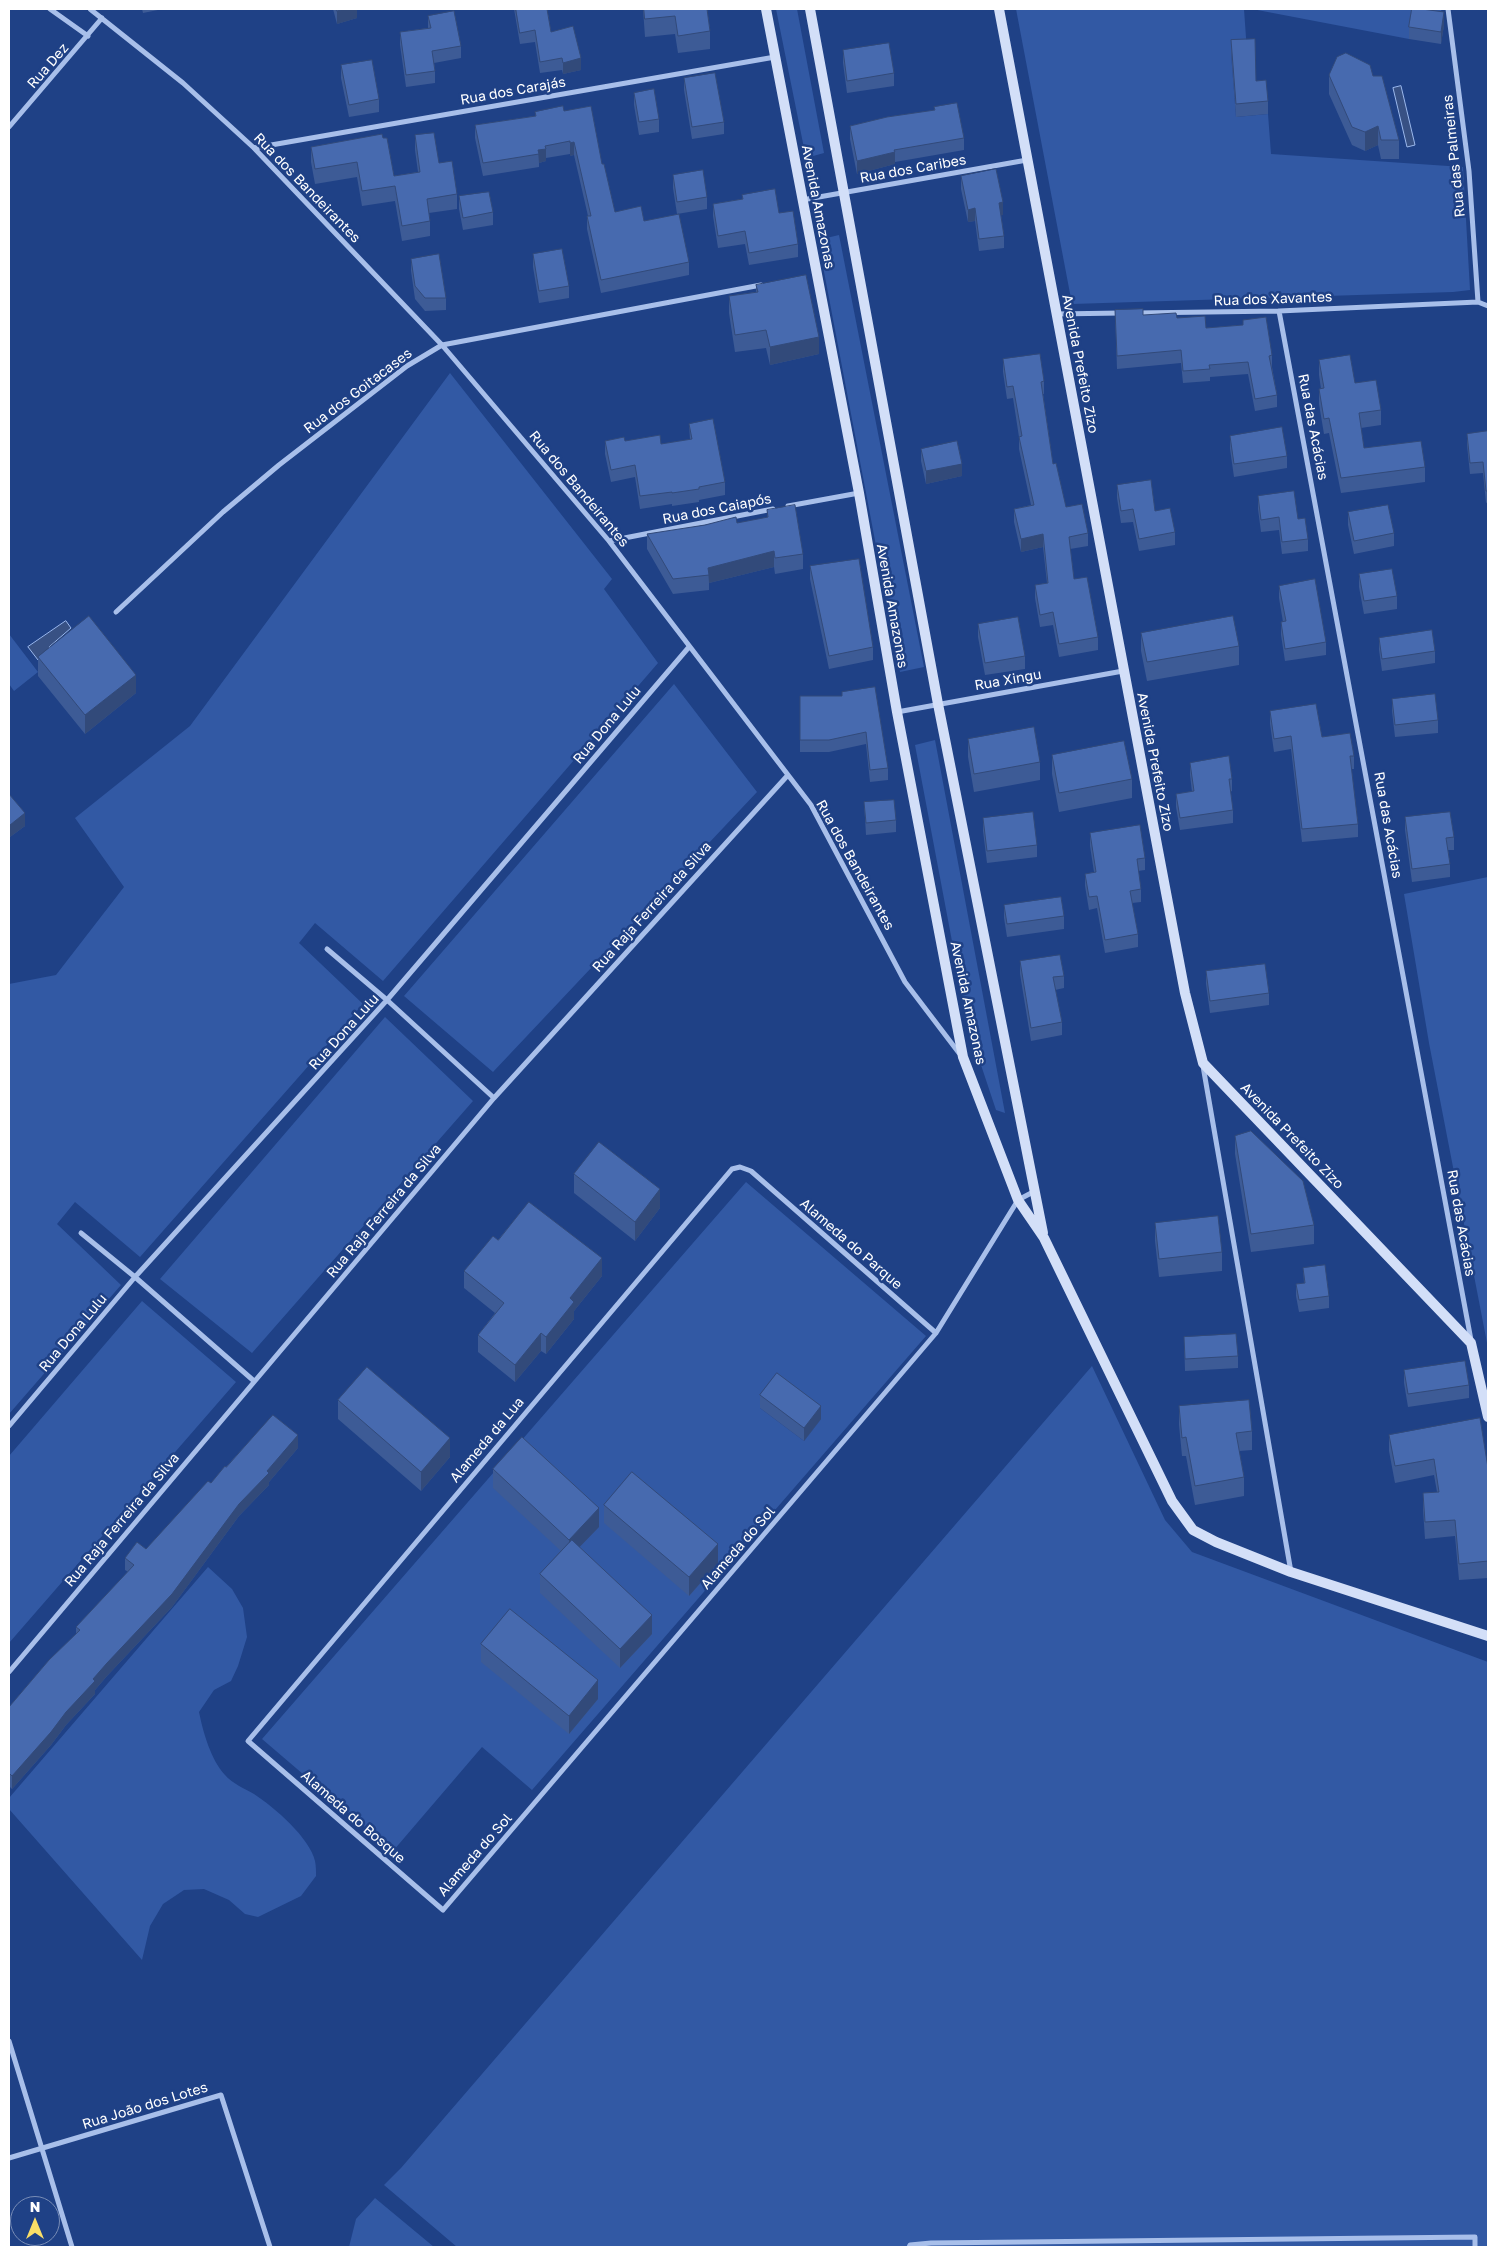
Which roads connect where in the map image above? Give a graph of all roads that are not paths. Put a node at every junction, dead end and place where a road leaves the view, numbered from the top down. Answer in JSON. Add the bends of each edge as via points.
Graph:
{"nodes":[{"id":1,"x":50,"y":9,"type":"edge"},
{"id":2,"x":90,"y":9,"type":"edge"},
{"id":3,"x":766,"y":9,"type":"edge"},
{"id":4,"x":810,"y":9,"type":"edge"},
{"id":5,"x":999,"y":9,"type":"edge"},
{"id":6,"x":1448,"y":9,"type":"edge"},
{"id":7,"x":102,"y":18,"type":"junction"},
{"id":8,"x":88,"y":36,"type":"junction"},
{"id":9,"x":775,"y":57,"type":"junction"},
{"id":10,"x":9,"y":127,"type":"edge"},
{"id":11,"x":254,"y":148,"type":"junction"},
{"id":12,"x":1028,"y":160,"type":"junction"},
{"id":13,"x":844,"y":192,"type":"junction"},
{"id":14,"x":802,"y":200,"type":"junction"},
{"id":15,"x":769,"y":283,"type":"edge"},
{"id":16,"x":1478,"y":302,"type":"junction"},
{"id":17,"x":1488,"y":306,"type":"edge"},
{"id":18,"x":1279,"y":311,"type":"junction"},
{"id":19,"x":1124,"y":313,"type":"edge"},
{"id":20,"x":1134,"y":313,"type":"edge"},
{"id":21,"x":1056,"y":314,"type":"junction"},
{"id":22,"x":442,"y":345,"type":"junction"},
{"id":23,"x":859,"y":493,"type":"junction"},
{"id":24,"x":609,"y":541,"type":"junction"},
{"id":25,"x":116,"y":612,"type":"dead end"},
{"id":26,"x":689,"y":647,"type":"junction"},
{"id":27,"x":1124,"y":671,"type":"junction"},
{"id":28,"x":938,"y":704,"type":"junction"},
{"id":29,"x":897,"y":712,"type":"junction"},
{"id":30,"x":788,"y":775,"type":"junction"},
{"id":31,"x":327,"y":949,"type":"dead end"},
{"id":32,"x":388,"y":1000,"type":"junction"},
{"id":33,"x":962,"y":1057,"type":"junction"},
{"id":34,"x":1203,"y":1063,"type":"junction"},
{"id":35,"x":494,"y":1098,"type":"junction"},
{"id":36,"x":751,"y":1171,"type":"joint"},
{"id":37,"x":1035,"y":1191,"type":"junction"},
{"id":38,"x":1018,"y":1200,"type":"junction"},
{"id":39,"x":81,"y":1233,"type":"dead end"},
{"id":40,"x":1044,"y":1238,"type":"junction"},
{"id":41,"x":136,"y":1277,"type":"junction"},
{"id":42,"x":936,"y":1334,"type":"junction"},
{"id":43,"x":1471,"y":1343,"type":"junction"},
{"id":44,"x":254,"y":1381,"type":"junction"},
{"id":45,"x":1488,"y":1417,"type":"edge"},
{"id":46,"x":9,"y":1426,"type":"edge"},
{"id":47,"x":1292,"y":1572,"type":"junction"},
{"id":48,"x":1488,"y":1636,"type":"edge"},
{"id":49,"x":9,"y":1672,"type":"edge"},
{"id":50,"x":248,"y":1741,"type":"joint"},
{"id":51,"x":443,"y":1910,"type":"joint"},
{"id":52,"x":9,"y":2041,"type":"edge"},
{"id":53,"x":42,"y":2148,"type":"junction"},
{"id":54,"x":9,"y":2158,"type":"edge"},
{"id":55,"x":72,"y":2247,"type":"edge"},
{"id":56,"x":270,"y":2247,"type":"edge"},
{"id":57,"x":909,"y":2247,"type":"edge"},
{"id":58,"x":1475,"y":2247,"type":"edge"}],
"edges":[{"from":1,"to":8,"type":"street"},
{"from":2,"to":7,"type":"street","name":"Rua dos Bandeirantes"},
{"from":3,"to":9,"type":"main road","name":"Avenida Amazonas"},
{"from":4,"to":13,"type":"main road","name":"Avenida Amazonas"},
{"from":5,"to":12,"type":"main road","name":"Avenida Prefeito Zizo"},
{"from":6,"to":16,"type":"street","name":"Rua das Palmeiras","via":[[1469,171]]},
{"from":7,"to":8,"type":"street","name":"Rua Dez"},
{"from":7,"to":11,"type":"street","name":"Rua dos Bandeirantes","via":[[183,83]]},
{"from":8,"to":10,"type":"street","name":"Rua Dez"},
{"from":9,"to":11,"type":"street","name":"Rua dos Carajás"},
{"from":9,"to":14,"type":"main road","name":"Avenida Amazonas"},
{"from":11,"to":22,"type":"street","name":"Rua dos Bandeirantes"},
{"from":12,"to":13,"type":"street","name":"Rua dos Caribes"},
{"from":12,"to":21,"type":"main road","name":"Avenida Prefeito Zizo"},
{"from":13,"to":14,"type":"street","name":"Rua dos Caribes"},
{"from":13,"to":28,"type":"main road","name":"Avenida Amazonas"},
{"from":14,"to":23,"type":"main road","name":"Avenida Amazonas","via":[[812,275]]},
{"from":15,"to":22,"type":"street","name":"Rua dos Goitacases"},
{"from":16,"to":17,"type":"street","name":"Rua dos Xavantes"},
{"from":16,"to":18,"type":"street","name":"Rua dos Xavantes"},
{"from":18,"to":20,"type":"street","name":"Rua dos Xavantes"},
{"from":18,"to":43,"type":"street","name":"Rua das Acácias"},
{"from":19,"to":21,"type":"street"},
{"from":21,"to":27,"type":"main road","name":"Avenida Prefeito Zizo"},
{"from":22,"to":24,"type":"street","name":"Rua dos Bandeirantes"},
{"from":22,"to":25,"type":"street","name":"Rua dos Goitacases","via":[[407,366],[279,466],[223,512]]},
{"from":23,"to":24,"type":"street","name":"Rua dos Caiapós"},
{"from":23,"to":29,"type":"main road","name":"Avenida Amazonas"},
{"from":24,"to":26,"type":"street","name":"Rua dos Bandeirantes"},
{"from":26,"to":30,"type":"street","name":"Rua dos Bandeirantes"},
{"from":26,"to":32,"type":"street","name":"Rua Dona Lulu"},
{"from":27,"to":28,"type":"street","name":"Rua Xingu"},
{"from":27,"to":34,"type":"main road","name":"Avenida Prefeito Zizo","via":[[1185,993]]},
{"from":28,"to":29,"type":"street","name":"Rua Xingu"},
{"from":28,"to":37,"type":"main road","name":"Avenida Amazonas"},
{"from":29,"to":33,"type":"main road","name":"Avenida Amazonas"},
{"from":30,"to":33,"type":"street","name":"Rua dos Bandeirantes","via":[[811,805],[906,982]]},
{"from":30,"to":35,"type":"street","name":"Rua Raja Ferreira da Silva"},
{"from":31,"to":32,"type":"street"},
{"from":32,"to":35,"type":"street"},
{"from":32,"to":41,"type":"street","name":"Rua Dona Lulu"},
{"from":33,"to":38,"type":"main road","name":"Avenida Amazonas"},
{"from":34,"to":43,"type":"main road","name":"Avenida Prefeito Zizo"},
{"from":34,"to":47,"type":"street"},
{"from":35,"to":44,"type":"street","name":"Rua Raja Ferreira da Silva"},
{"from":36,"to":42,"type":"street","name":"Alameda do Parque"},
{"from":36,"to":50,"type":"street","name":"Alameda da Lua","via":[[740,1167],[725,1176]]},
{"from":37,"to":38,"type":"street"},
{"from":37,"to":40,"type":"main road","name":"Avenida Amazonas"},
{"from":38,"to":40,"type":"main road","name":"Avenida Amazonas"},
{"from":38,"to":42,"type":"street","name":"Alameda do Sol"},
{"from":39,"to":41,"type":"street"},
{"from":40,"to":47,"type":"main road","via":[[1172,1501],[1193,1530]]},
{"from":41,"to":44,"type":"street"},
{"from":41,"to":46,"type":"street","name":"Rua Dona Lulu"},
{"from":42,"to":51,"type":"street","name":"Alameda do Sol"},
{"from":43,"to":45,"type":"main road"},
{"from":44,"to":49,"type":"street","name":"Rua Raja Ferreira da Silva"},
{"from":47,"to":48,"type":"main road"},
{"from":50,"to":51,"type":"street","name":"Alameda do Bosque"},
{"from":52,"to":53,"type":"street"},
{"from":53,"to":54,"type":"street","name":"Rua João dos Lotes"},
{"from":53,"to":55,"type":"street"},
{"from":53,"to":56,"type":"street","name":"Rua João dos Lotes","via":[[221,2095]]},
{"from":57,"to":58,"type":"street","via":[[931,2243],[1465,2238],[1474,2238]]}]}
